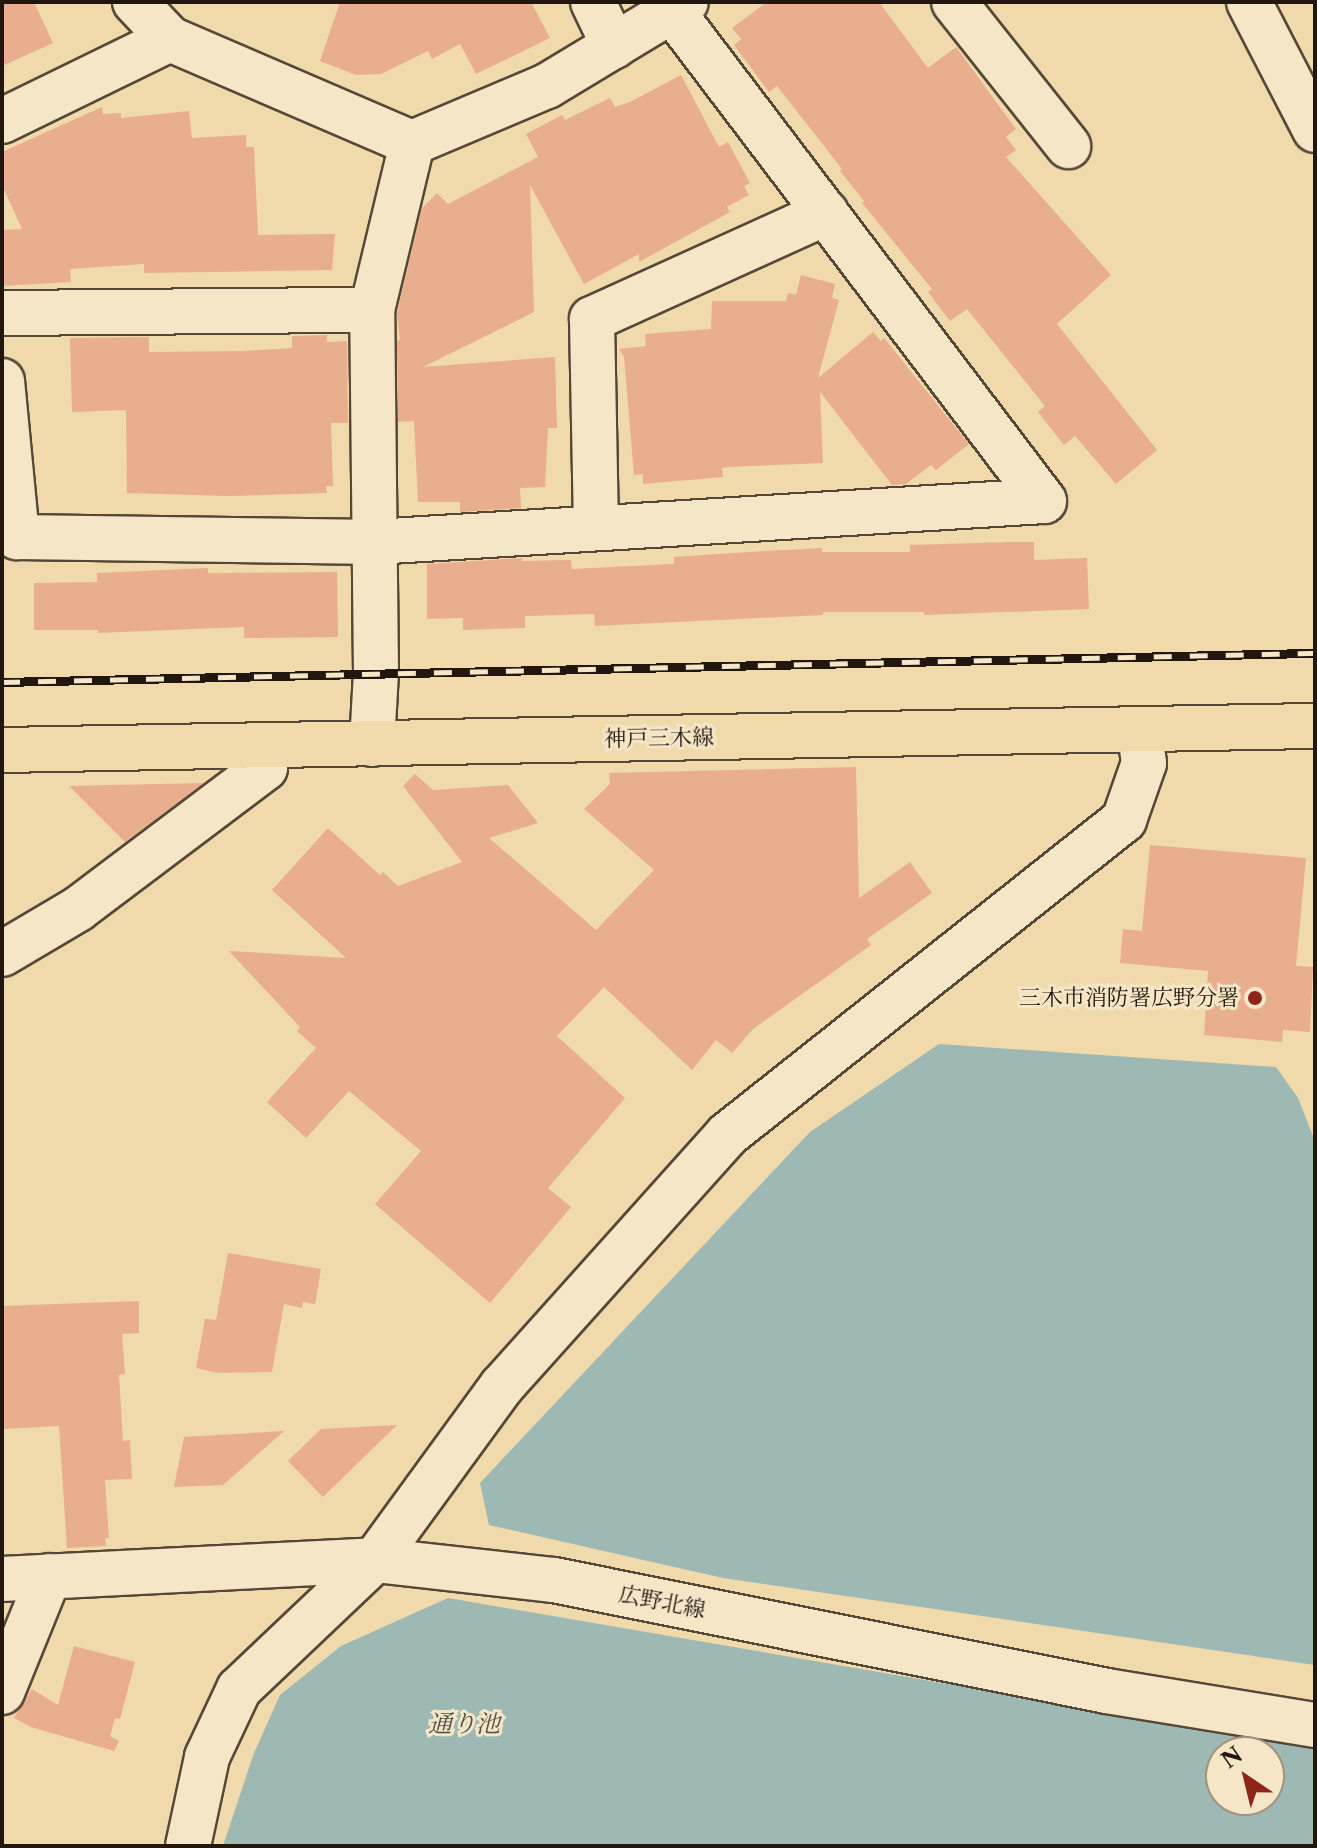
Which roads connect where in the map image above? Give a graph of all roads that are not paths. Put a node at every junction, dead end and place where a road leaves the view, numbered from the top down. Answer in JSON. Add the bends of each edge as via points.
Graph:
{"nodes":[{"id":1,"x":135,"y":2,"type":"edge"},
{"id":2,"x":593,"y":2,"type":"edge"},
{"id":3,"x":954,"y":2,"type":"edge"},
{"id":4,"x":1249,"y":2,"type":"edge"},
{"id":5,"x":679,"y":6,"type":"edge"},
{"id":6,"x":170,"y":39,"type":"junction"},
{"id":7,"x":614,"y":46,"type":"junction"},
{"id":8,"x":1302,"y":70,"type":"edge"},
{"id":9,"x":2,"y":121,"type":"edge"},
{"id":10,"x":1315,"y":130,"type":"edge"},
{"id":11,"x":412,"y":143,"type":"junction"},
{"id":12,"x":1068,"y":146,"type":"dead end"},
{"id":13,"x":826,"y":213,"type":"junction"},
{"id":14,"x":372,"y":310,"type":"junction"},
{"id":15,"x":2,"y":313,"type":"edge"},
{"id":16,"x":2,"y":381,"type":"edge"},
{"id":17,"x":596,"y":528,"type":"junction"},
{"id":18,"x":374,"y":542,"type":"junction"},
{"id":19,"x":1315,"y":726,"type":"edge"},
{"id":20,"x":1139,"y":729,"type":"junction"},
{"id":21,"x":372,"y":744,"type":"junction"},
{"id":22,"x":265,"y":745,"type":"junction"},
{"id":23,"x":2,"y":750,"type":"edge"},
{"id":24,"x":2,"y":954,"type":"edge"},
{"id":25,"x":375,"y":1560,"type":"junction"},
{"id":26,"x":49,"y":1576,"type":"junction"},
{"id":27,"x":2,"y":1579,"type":"edge"},
{"id":28,"x":2,"y":1692,"type":"edge"},
{"id":29,"x":1315,"y":1725,"type":"edge"},
{"id":30,"x":188,"y":1846,"type":"edge"}],
"edges":[{"from":1,"to":6,"type":"street"},
{"from":2,"to":7,"type":"street"},
{"from":3,"to":12,"type":"street"},
{"from":4,"to":8,"type":"street"},
{"from":5,"to":7,"type":"street"},
{"from":5,"to":13,"type":"street"},
{"from":6,"to":9,"type":"street"},
{"from":6,"to":11,"type":"street"},
{"from":7,"to":11,"type":"street","via":[[547,86]]},
{"from":8,"to":10,"type":"street"},
{"from":11,"to":14,"type":"street"},
{"from":13,"to":17,"type":"street","via":[[592,319]]},
{"from":13,"to":17,"type":"street","via":[[1044,501]]},
{"from":14,"to":15,"type":"street"},
{"from":14,"to":18,"type":"street"},
{"from":16,"to":18,"type":"street","via":[[17,537]]},
{"from":17,"to":18,"type":"street"},
{"from":18,"to":21,"type":"street"},
{"from":19,"to":20,"type":"main road","name":"神戸三木線"},
{"from":20,"to":21,"type":"main road","name":"神戸三木線"},
{"from":20,"to":25,"type":"street","via":[[1144,763],[1124,820],[727,1135],[502,1386]]},
{"from":21,"to":22,"type":"main road","name":"神戸三木線"},
{"from":22,"to":23,"type":"main road","name":"神戸三木線"},
{"from":22,"to":24,"type":"street","via":[[265,768],[78,909]]},
{"from":25,"to":26,"type":"street","name":"広野北線"},
{"from":25,"to":29,"type":"street","name":"広野北線","via":[[554,1580],[1107,1691]]},
{"from":25,"to":30,"type":"street","via":[[239,1689],[207,1757]]},
{"from":26,"to":27,"type":"street","name":"広野北線"},
{"from":26,"to":28,"type":"street"}]}
